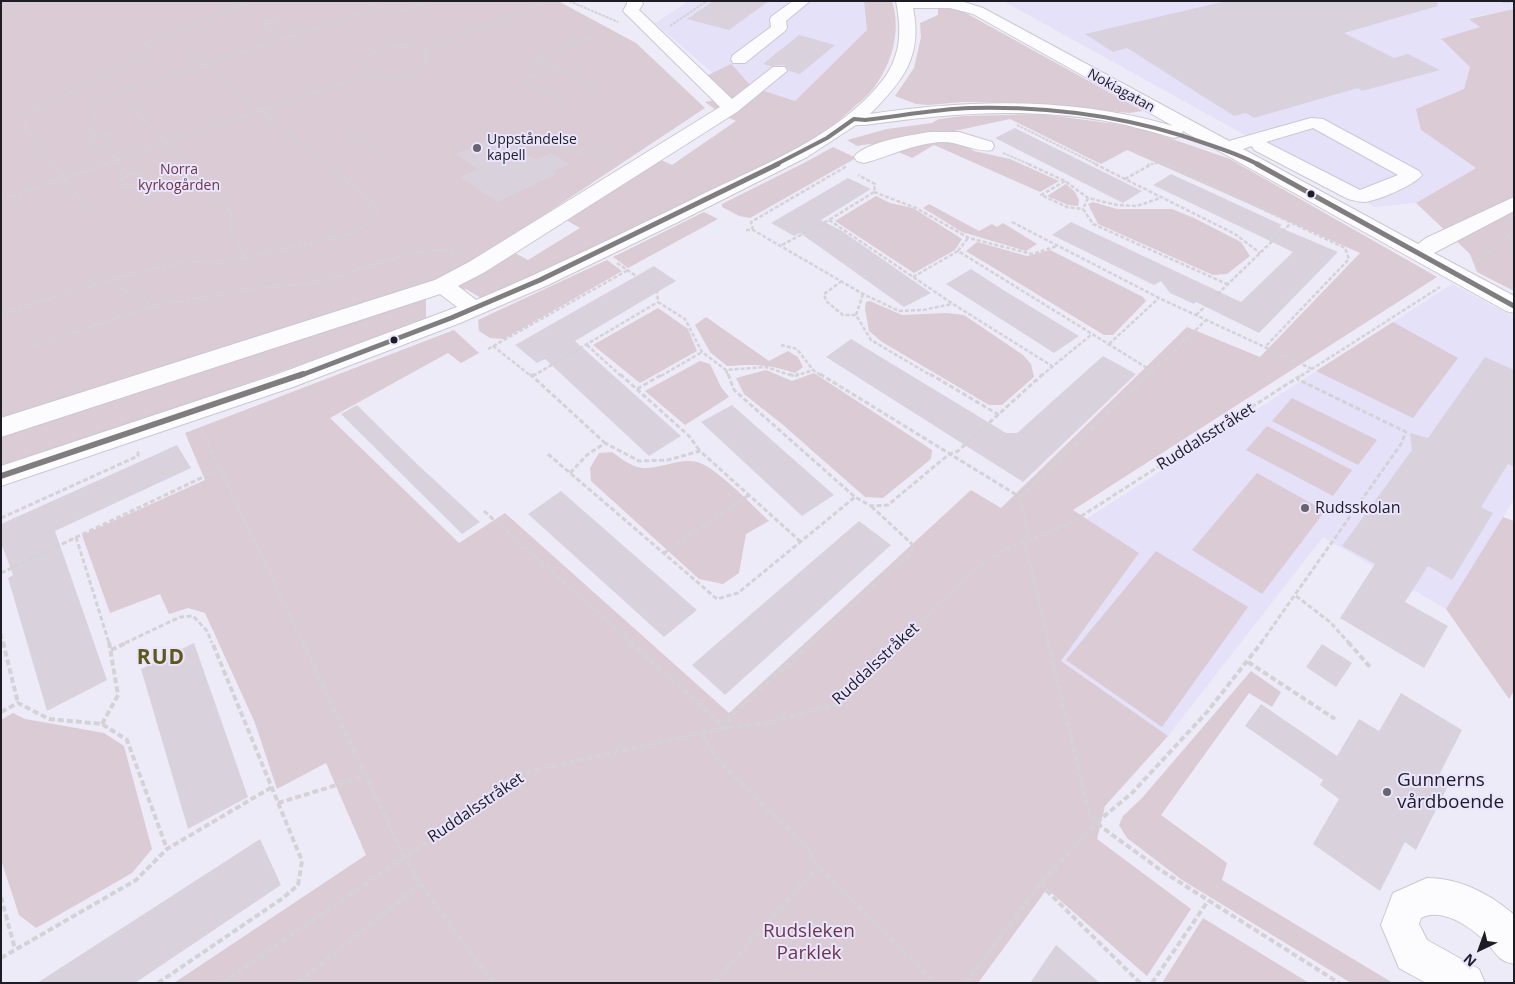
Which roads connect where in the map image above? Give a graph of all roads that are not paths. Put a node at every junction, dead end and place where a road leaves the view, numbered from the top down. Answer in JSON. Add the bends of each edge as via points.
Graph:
{"nodes":[{"id":1,"x":634,"y":1,"type":"edge"},
{"id":2,"x":803,"y":1,"type":"edge"},
{"id":3,"x":994,"y":1,"type":"edge"},
{"id":4,"x":904,"y":2,"type":"edge"},
{"id":5,"x":964,"y":3,"type":"edge"},
{"id":6,"x":1011,"y":10,"type":"dead end"},
{"id":7,"x":739,"y":59,"type":"dead end"},
{"id":8,"x":779,"y":71,"type":"dead end"},
{"id":9,"x":731,"y":108,"type":"junction"},
{"id":10,"x":854,"y":119,"type":"junction"},
{"id":11,"x":1231,"y":130,"type":"dead end"},
{"id":12,"x":985,"y":146,"type":"road end"},
{"id":13,"x":1242,"y":150,"type":"junction"},
{"id":14,"x":864,"y":157,"type":"road end"},
{"id":15,"x":1514,"y":203,"type":"edge"},
{"id":16,"x":1419,"y":254,"type":"junction"},
{"id":17,"x":442,"y":285,"type":"junction"},
{"id":18,"x":1514,"y":306,"type":"edge"},
{"id":19,"x":473,"y":309,"type":"junction"},
{"id":20,"x":1,"y":428,"type":"edge"},
{"id":21,"x":1,"y":476,"type":"edge"},
{"id":22,"x":1514,"y":945,"type":"edge"},
{"id":23,"x":1465,"y":983,"type":"edge"}],
"edges":[{"from":1,"to":9,"type":"street","via":[[631,10]]},
{"from":2,"to":7,"type":"street","via":[[778,19],[778,28]]},
{"from":3,"to":6,"type":"street"},
{"from":4,"to":5,"type":"street","name":"Nokiagatan"},
{"from":4,"to":10,"type":"street","via":[[909,21],[908,38],[900,64],[884,90]]},
{"from":5,"to":13,"type":"street","name":"Nokiagatan"},
{"from":8,"to":9,"type":"street"},
{"from":9,"to":17,"type":"street","via":[[477,267]]},
{"from":10,"to":13,"type":"street","via":[[970,108],[1029,108],[1119,118]]},
{"from":10,"to":19,"type":"street","via":[[800,153],[629,239]]},
{"from":11,"to":13,"type":"street"},
{"from":12,"to":14,"type":"street","via":[[951,137],[929,138]]},
{"from":13,"to":13,"type":"street","via":[[1355,195],[1363,196],[1412,175],[1317,123]]},
{"from":13,"to":16,"type":"street","name":"Nokiagatan"},
{"from":15,"to":16,"type":"street","via":[[1434,243]]},
{"from":16,"to":18,"type":"street","name":"Nokiagatan","via":[[1462,273]]},
{"from":17,"to":19,"type":"street"},
{"from":17,"to":20,"type":"street"},
{"from":19,"to":21,"type":"street","via":[[316,370]]},
{"from":22,"to":23,"type":"street","via":[[1506,934],[1470,906],[1446,897],[1425,897],[1406,906],[1400,925],[1414,954]]}]}
